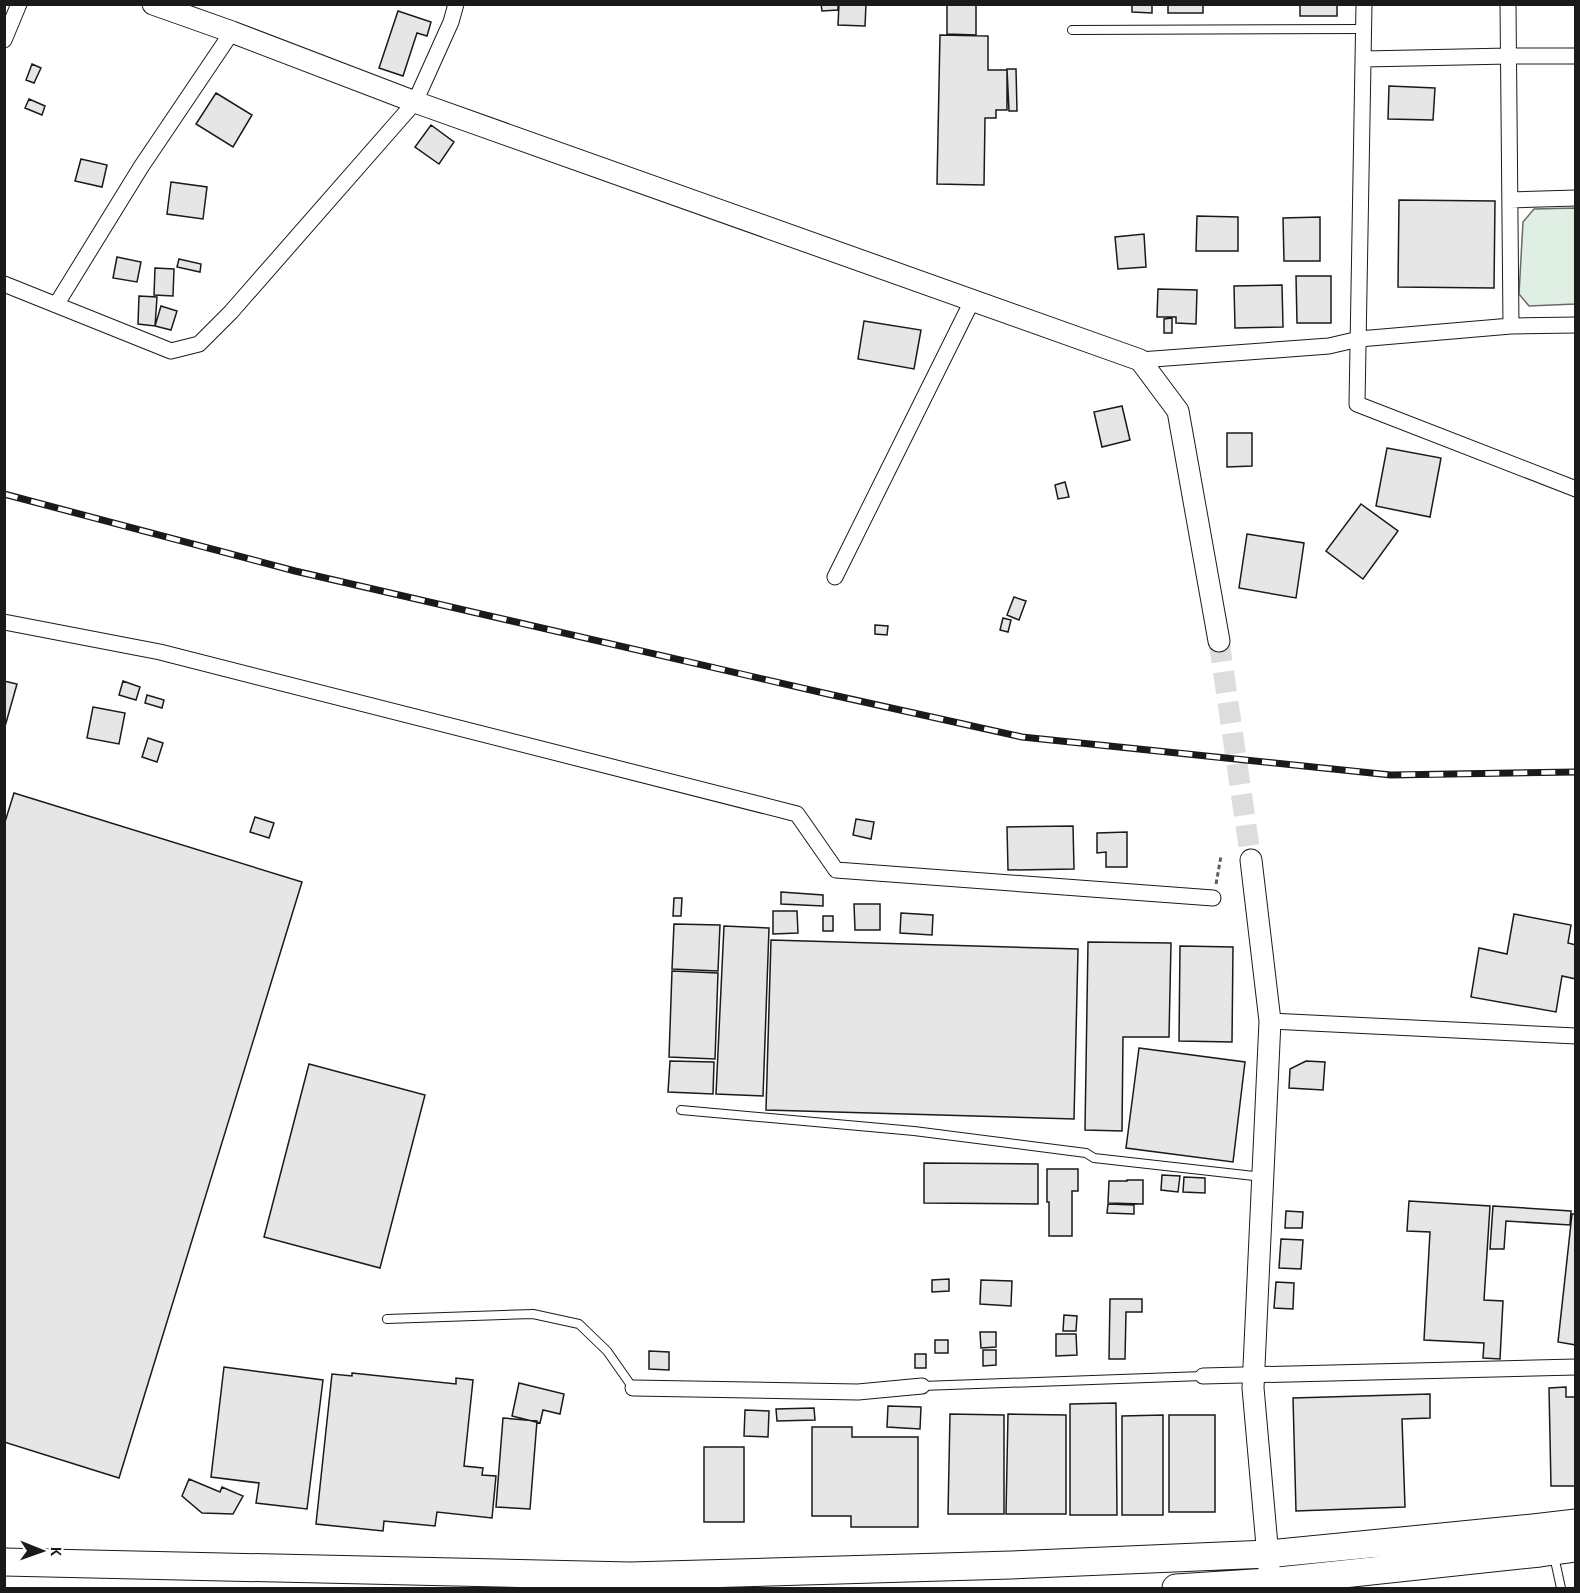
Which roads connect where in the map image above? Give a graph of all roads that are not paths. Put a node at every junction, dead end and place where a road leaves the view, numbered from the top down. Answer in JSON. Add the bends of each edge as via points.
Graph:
{"nodes":[{"id":1,"x":19,"y":4,"type":"edge"},
{"id":2,"x":153,"y":4,"type":"edge"},
{"id":3,"x":456,"y":4,"type":"edge"},
{"id":4,"x":1364,"y":4,"type":"edge"},
{"id":5,"x":1508,"y":4,"type":"edge"},
{"id":6,"x":1364,"y":29,"type":"junction"},
{"id":7,"x":1072,"y":30,"type":"dead end"},
{"id":8,"x":232,"y":32,"type":"junction"},
{"id":9,"x":4,"y":40,"type":"edge"},
{"id":10,"x":1509,"y":56,"type":"junction"},
{"id":11,"x":1575,"y":56,"type":"edge"},
{"id":12,"x":1364,"y":59,"type":"junction"},
{"id":13,"x":415,"y":102,"type":"junction"},
{"id":14,"x":1575,"y":198,"type":"edge"},
{"id":15,"x":1510,"y":200,"type":"junction"},
{"id":16,"x":4,"y":284,"type":"edge"},
{"id":17,"x":972,"y":301,"type":"junction"},
{"id":18,"x":56,"y":305,"type":"junction"},
{"id":19,"x":1575,"y":325,"type":"edge"},
{"id":20,"x":1511,"y":326,"type":"junction"},
{"id":21,"x":1359,"y":339,"type":"junction"},
{"id":22,"x":1140,"y":360,"type":"junction"},
{"id":23,"x":1575,"y":489,"type":"edge"},
{"id":24,"x":835,"y":577,"type":"dead end"},
{"id":25,"x":4,"y":622,"type":"edge"},
{"id":26,"x":1219,"y":641,"type":"tunnel mouth"},
{"id":27,"x":1251,"y":860,"type":"tunnel mouth"},
{"id":28,"x":1213,"y":898,"type":"road end"},
{"id":29,"x":1270,"y":1021,"type":"junction"},
{"id":30,"x":1575,"y":1036,"type":"edge"},
{"id":31,"x":681,"y":1110,"type":"dead end"},
{"id":32,"x":1263,"y":1177,"type":"junction"},
{"id":33,"x":387,"y":1319,"type":"dead end"},
{"id":34,"x":1575,"y":1367,"type":"edge"},
{"id":35,"x":1254,"y":1375,"type":"junction"},
{"id":36,"x":1203,"y":1376,"type":"joint"},
{"id":37,"x":922,"y":1386,"type":"joint"},
{"id":38,"x":633,"y":1388,"type":"joint"},
{"id":39,"x":1575,"y":1523,"type":"edge"},
{"id":40,"x":1564,"y":1550,"type":"edge"},
{"id":41,"x":1268,"y":1554,"type":"junction"},
{"id":42,"x":4,"y":1562,"type":"edge"},
{"id":43,"x":1269,"y":1582,"type":"junction"},
{"id":44,"x":1176,"y":1588,"type":"edge"},
{"id":45,"x":1561,"y":1588,"type":"edge"}],
"edges":[{"from":1,"to":9,"type":"street"},
{"from":2,"to":8,"type":"street"},
{"from":3,"to":13,"type":"street"},
{"from":4,"to":6,"type":"street"},
{"from":5,"to":10,"type":"street"},
{"from":6,"to":7,"type":"lane"},
{"from":6,"to":12,"type":"street"},
{"from":8,"to":13,"type":"street"},
{"from":8,"to":18,"type":"street","via":[[141,167]]},
{"from":10,"to":11,"type":"street"},
{"from":10,"to":12,"type":"street"},
{"from":10,"to":15,"type":"street"},
{"from":12,"to":21,"type":"street"},
{"from":13,"to":17,"type":"street"},
{"from":13,"to":18,"type":"street","via":[[200,344],[171,351]]},
{"from":14,"to":15,"type":"street"},
{"from":15,"to":20,"type":"street"},
{"from":16,"to":18,"type":"street"},
{"from":17,"to":22,"type":"street"},
{"from":17,"to":24,"type":"street"},
{"from":19,"to":20,"type":"street"},
{"from":20,"to":21,"type":"street"},
{"from":21,"to":22,"type":"street","via":[[1329,346]]},
{"from":21,"to":23,"type":"street","via":[[1357,404]]},
{"from":22,"to":26,"type":"street","via":[[1178,411]]},
{"from":25,"to":28,"type":"street","via":[[160,652],[797,814],[836,870]]},
{"from":27,"to":29,"type":"street"},
{"from":29,"to":30,"type":"street"},
{"from":29,"to":32,"type":"street"},
{"from":31,"to":32,"type":"lane","via":[[915,1131],[1086,1153],[1094,1158]]},
{"from":32,"to":35,"type":"street"},
{"from":33,"to":38,"type":"lane","via":[[533,1314],[579,1324],[607,1351]]},
{"from":34,"to":35,"type":"street"},
{"from":35,"to":36,"type":"street"},
{"from":35,"to":41,"type":"street"},
{"from":36,"to":37,"type":"lane"},
{"from":37,"to":38,"type":"street","via":[[858,1392]]},
{"from":39,"to":41,"type":"highway"},
{"from":40,"to":43,"type":"highway"},
{"from":40,"to":45,"type":"lane"},
{"from":41,"to":42,"type":"highway","via":[[630,1576]]},
{"from":41,"to":43,"type":"street"},
{"from":43,"to":44,"type":"highway"}]}
